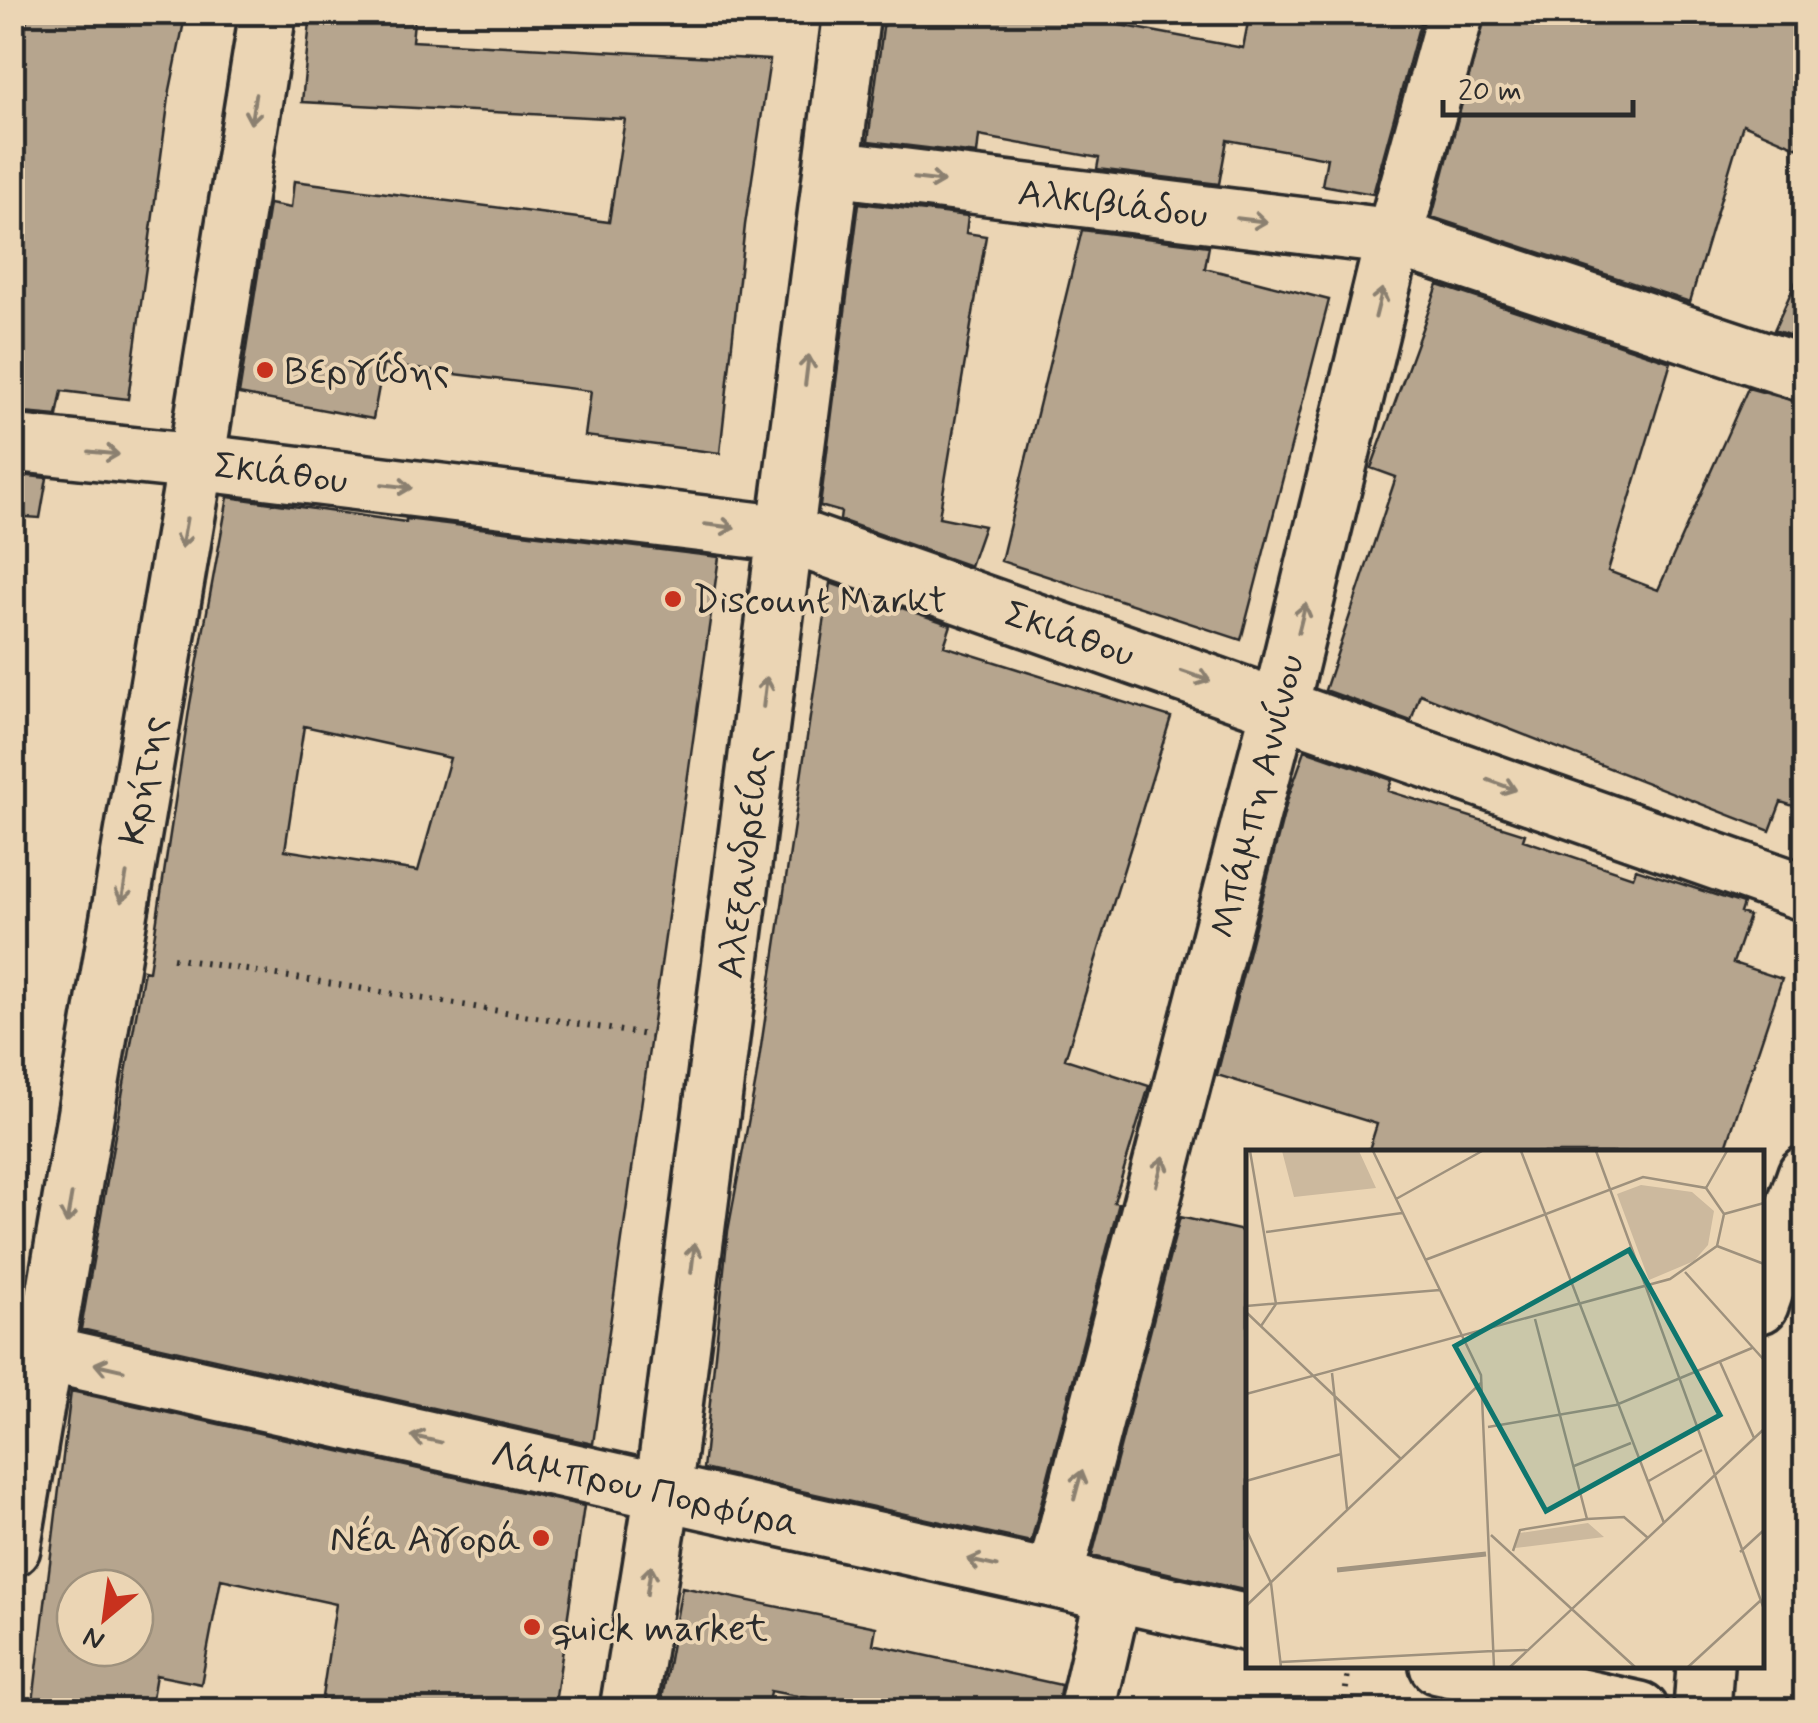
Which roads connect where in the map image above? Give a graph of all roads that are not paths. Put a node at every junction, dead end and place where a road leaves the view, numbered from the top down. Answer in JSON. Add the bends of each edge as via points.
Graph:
{"nodes":[{"id":1,"x":268,"y":12,"type":"edge"},
{"id":2,"x":852,"y":12,"type":"edge"},
{"id":3,"x":1456,"y":12,"type":"edge"},
{"id":4,"x":832,"y":168,"type":"junction"},
{"id":5,"x":1394,"y":238,"type":"junction"},
{"id":6,"x":1806,"y":374,"type":"edge"},
{"id":7,"x":12,"y":443,"type":"edge"},
{"id":8,"x":196,"y":462,"type":"junction"},
{"id":9,"x":786,"y":534,"type":"junction"},
{"id":10,"x":1280,"y":706,"type":"junction"},
{"id":11,"x":1806,"y":893,"type":"edge"},
{"id":12,"x":1806,"y":1174,"type":"edge"},
{"id":13,"x":1763,"y":1296,"type":"edge"},
{"id":14,"x":1806,"y":1305,"type":"edge"},
{"id":15,"x":1763,"y":1315,"type":"edge"},
{"id":16,"x":28,"y":1349,"type":"edge"},
{"id":17,"x":663,"y":1492,"type":"junction"},
{"id":18,"x":12,"y":1548,"type":"edge"},
{"id":19,"x":1054,"y":1580,"type":"junction"},
{"id":20,"x":1114,"y":1592,"type":"junction"},
{"id":21,"x":1246,"y":1623,"type":"edge"},
{"id":22,"x":1447,"y":1668,"type":"edge"},
{"id":23,"x":1704,"y":1668,"type":"edge"},
{"id":24,"x":628,"y":1710,"type":"edge"},
{"id":25,"x":1087,"y":1710,"type":"edge"},
{"id":26,"x":1640,"y":1710,"type":"edge"},
{"id":27,"x":1702,"y":1710,"type":"edge"}],
"edges":[{"from":1,"to":8,"type":"street","name":"Κρήτης","one_way":true},
{"from":2,"to":4,"type":"street","name":"Αλεξανδρείας"},
{"from":3,"to":5,"type":"street","name":"Μπάμπη Αννίνου"},
{"from":4,"to":5,"type":"street","name":"Αλκιβιάδου","one_way":true},
{"from":9,"to":4,"type":"street","name":"Αλεξανδρείας","one_way":true},
{"from":5,"to":6,"type":"street","name":"Αλκιβιάδου"},
{"from":10,"to":5,"type":"street","name":"Μπάμπη Αννίνου","one_way":true},
{"from":7,"to":8,"type":"street","name":"Σκιάθου","one_way":true},
{"from":8,"to":9,"type":"street","name":"Σκιάθου","one_way":true},
{"from":8,"to":16,"type":"street","name":"Κρήτης","one_way":true,"via":[[114,949]]},
{"from":9,"to":10,"type":"street","name":"Σκιάθου","one_way":true},
{"from":17,"to":9,"type":"street","name":"Αλεξανδρείας","one_way":true},
{"from":10,"to":11,"type":"street","name":"Σκιάθου","one_way":true},
{"from":19,"to":10,"type":"street","name":"Μπάμπη Αννίνου","one_way":true},
{"from":12,"to":13,"type":"street"},
{"from":14,"to":15,"type":"street"},
{"from":17,"to":16,"type":"street","name":"Λάμπρου Πορφύρα","one_way":true},
{"from":16,"to":18,"type":"street","name":"Κρήτης"},
{"from":19,"to":17,"type":"street","name":"Λάμπρου Πορφύρα","one_way":true},
{"from":24,"to":17,"type":"street","name":"Αλεξανδρείας","one_way":true},
{"from":19,"to":20,"type":"street","name":"Λάμπρου Πορφύρα"},
{"from":20,"to":21,"type":"street","name":"Λάμπρου Πορφύρα"},
{"from":20,"to":25,"type":"street"},
{"from":22,"to":26,"type":"street"},
{"from":23,"to":27,"type":"street"}]}
